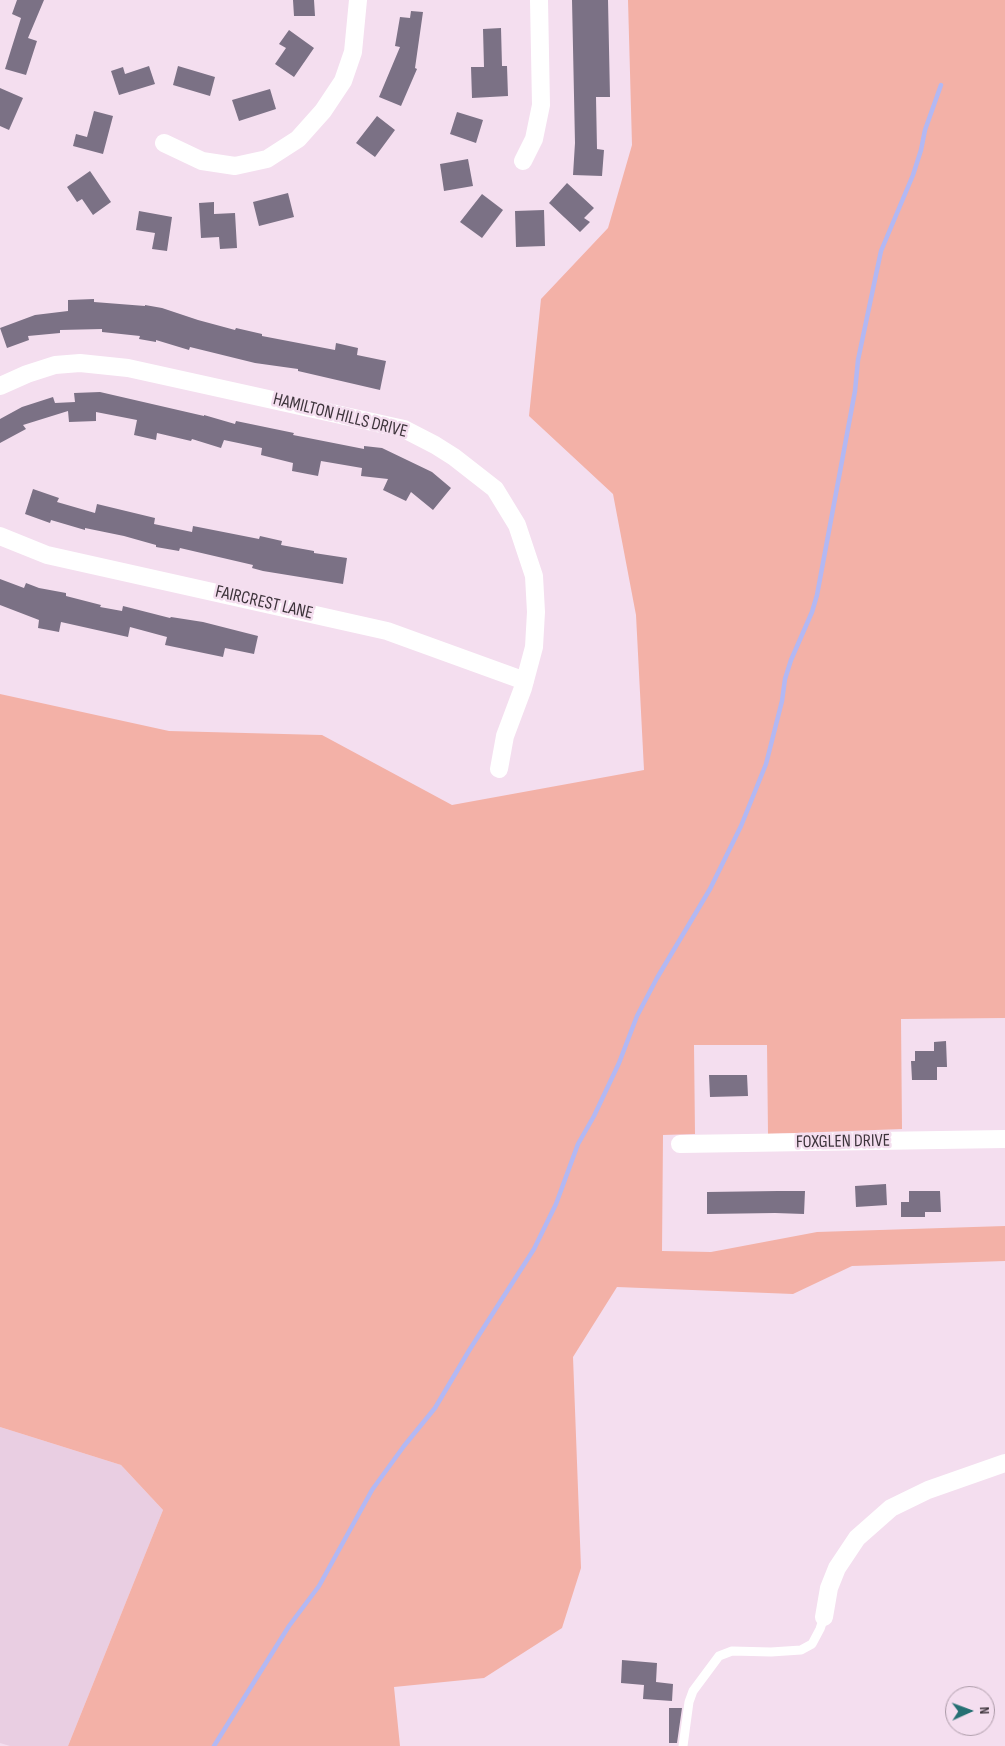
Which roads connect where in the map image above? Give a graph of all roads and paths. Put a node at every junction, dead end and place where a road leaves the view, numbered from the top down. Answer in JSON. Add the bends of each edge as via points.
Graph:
{"nodes":[{"id":1,"x":358,"y":0,"type":"edge"},
{"id":2,"x":539,"y":0,"type":"edge"},
{"id":3,"x":164,"y":143,"type":"dead end"},
{"id":4,"x":523,"y":161,"type":"dead end"},
{"id":5,"x":0,"y":386,"type":"edge"},
{"id":6,"x":0,"y":536,"type":"edge"},
{"id":7,"x":525,"y":681,"type":"junction"},
{"id":8,"x":499,"y":770,"type":"dead end"},
{"id":9,"x":1005,"y":1139,"type":"edge"},
{"id":10,"x":680,"y":1144,"type":"dead end"},
{"id":11,"x":1005,"y":1463,"type":"edge"},
{"id":12,"x":824,"y":1617,"type":"joint"},
{"id":13,"x":683,"y":1746,"type":"edge"}],
"edges":[{"from":1,"to":3,"type":"street","via":[[353,52],[343,81],[323,111],[298,139],[267,159],[235,166],[202,162]]},
{"from":2,"to":4,"type":"street","via":[[541,105],[534,139]]},
{"from":5,"to":7,"type":"street","name":"HAMILTON HILLS DRIVE","via":[[55,365],[80,363],[128,368],[404,429],[435,445],[495,490],[517,525],[534,576],[536,612],[534,647]]},
{"from":6,"to":7,"type":"street","name":"FAIRCREST LANE","via":[[47,555],[387,631]]},
{"from":7,"to":8,"type":"street","name":"HAMILTON HILLS DRIVE","via":[[505,736]]},
{"from":9,"to":10,"type":"street","name":"FOXGLEN DRIVE"},
{"from":11,"to":12,"type":"street","via":[[928,1490],[891,1508],[857,1538],[837,1568],[829,1588]]},
{"from":12,"to":13,"type":"lane","via":[[817,1637],[801,1650],[732,1651],[719,1656],[693,1691]]}]}
